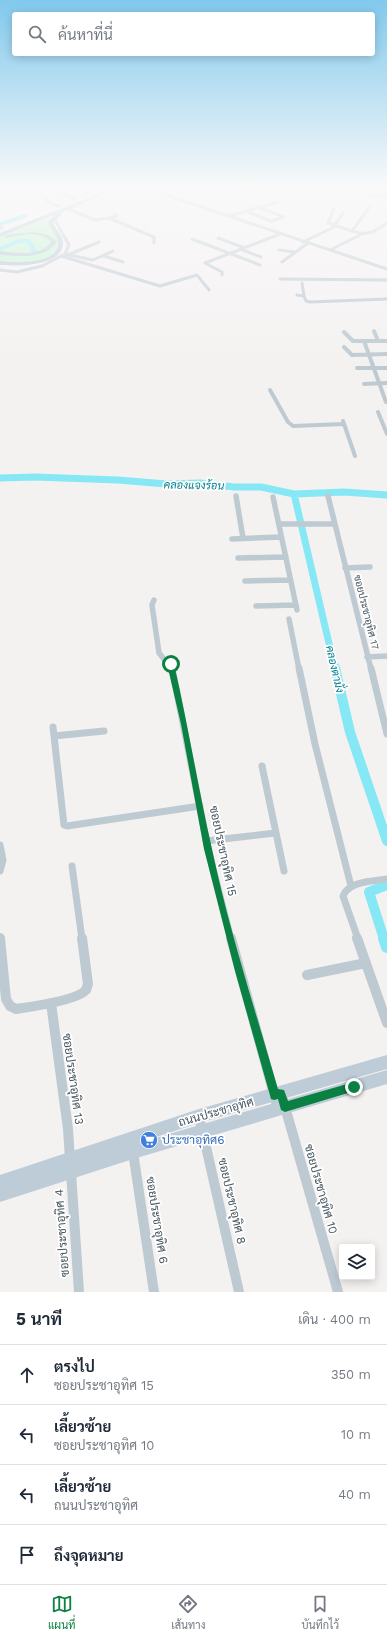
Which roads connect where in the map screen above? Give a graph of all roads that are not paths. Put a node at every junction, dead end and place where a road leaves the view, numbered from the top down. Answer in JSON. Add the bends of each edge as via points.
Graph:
{"nodes":[{"id":1,"x":51,"y":246,"type":"edge"},
{"id":2,"x":60,"y":246,"type":"edge"},
{"id":3,"x":69,"y":246,"type":"edge"},
{"id":4,"x":89,"y":246,"type":"edge"},
{"id":5,"x":210,"y":246,"type":"edge"},
{"id":6,"x":240,"y":246,"type":"edge"},
{"id":7,"x":249,"y":246,"type":"edge"},
{"id":8,"x":302,"y":246,"type":"edge"},
{"id":9,"x":321,"y":246,"type":"edge"},
{"id":10,"x":337,"y":246,"type":"edge"},
{"id":11,"x":245,"y":248,"type":"junction"},
{"id":12,"x":240,"y":250,"type":"junction"},
{"id":13,"x":279,"y":250,"type":"dead end"},
{"id":14,"x":330,"y":250,"type":"junction"},
{"id":15,"x":113,"y":252,"type":"dead end"},
{"id":16,"x":295,"y":252,"type":"junction"},
{"id":17,"x":0,"y":253,"type":"edge"},
{"id":18,"x":65,"y":254,"type":"junction"},
{"id":19,"x":70,"y":254,"type":"junction"},
{"id":20,"x":230,"y":254,"type":"junction"},
{"id":21,"x":61,"y":256,"type":"junction"},
{"id":22,"x":104,"y":256,"type":"junction"},
{"id":23,"x":261,"y":257,"type":"dead end"},
{"id":24,"x":123,"y":262,"type":"dead end"},
{"id":25,"x":282,"y":262,"type":"dead end"},
{"id":26,"x":0,"y":264,"type":"edge"},
{"id":27,"x":260,"y":265,"type":"dead end"},
{"id":28,"x":387,"y":269,"type":"edge"},
{"id":29,"x":0,"y":270,"type":"edge"},
{"id":30,"x":222,"y":275,"type":"dead end"},
{"id":31,"x":280,"y":279,"type":"dead end"},
{"id":32,"x":387,"y":281,"type":"edge"},
{"id":33,"x":302,"y":284,"type":"dead end"},
{"id":34,"x":209,"y":290,"type":"dead end"},
{"id":35,"x":297,"y":296,"type":"dead end"},
{"id":36,"x":304,"y":296,"type":"junction"},
{"id":37,"x":387,"y":299,"type":"edge"},
{"id":38,"x":374,"y":331,"type":"dead end"},
{"id":39,"x":344,"y":332,"type":"dead end"},
{"id":40,"x":364,"y":341,"type":"junction"},
{"id":41,"x":378,"y":341,"type":"junction"},
{"id":42,"x":387,"y":341,"type":"edge"},
{"id":43,"x":344,"y":347,"type":"dead end"},
{"id":44,"x":368,"y":354,"type":"junction"},
{"id":45,"x":387,"y":354,"type":"edge"},
{"id":46,"x":357,"y":368,"type":"dead end"},
{"id":47,"x":373,"y":368,"type":"junction"},
{"id":48,"x":387,"y":368,"type":"edge"},
{"id":49,"x":379,"y":383,"type":"junction"},
{"id":50,"x":387,"y":383,"type":"edge"},
{"id":51,"x":364,"y":384,"type":"dead end"},
{"id":52,"x":270,"y":390,"type":"dead end"},
{"id":53,"x":386,"y":400,"type":"edge"},
{"id":54,"x":378,"y":412,"type":"dead end"},
{"id":55,"x":387,"y":434,"type":"edge"},
{"id":56,"x":355,"y":456,"type":"dead end"},
{"id":57,"x":236,"y":496,"type":"dead end"},
{"id":58,"x":328,"y":496,"type":"dead end"},
{"id":59,"x":273,"y":497,"type":"dead end"},
{"id":60,"x":279,"y":524,"type":"junction"},
{"id":61,"x":335,"y":524,"type":"junction"},
{"id":62,"x":282,"y":537,"type":"junction"},
{"id":63,"x":243,"y":538,"type":"junction"},
{"id":64,"x":232,"y":539,"type":"dead end"},
{"id":65,"x":286,"y":557,"type":"junction"},
{"id":66,"x":238,"y":558,"type":"dead end"},
{"id":67,"x":370,"y":567,"type":"dead end"},
{"id":68,"x":345,"y":568,"type":"junction"},
{"id":69,"x":290,"y":580,"type":"junction"},
{"id":70,"x":245,"y":581,"type":"dead end"},
{"id":71,"x":154,"y":600,"type":"dead end"},
{"id":72,"x":256,"y":606,"type":"dead end"},
{"id":73,"x":289,"y":619,"type":"dead end"},
{"id":74,"x":367,"y":656,"type":"junction"},
{"id":75,"x":387,"y":656,"type":"edge"},
{"id":76,"x":384,"y":709,"type":"edge"},
{"id":77,"x":53,"y":727,"type":"dead end"},
{"id":78,"x":104,"y":731,"type":"dead end"},
{"id":79,"x":387,"y":734,"type":"edge"},
{"id":80,"x":54,"y":736,"type":"junction"},
{"id":81,"x":262,"y":766,"type":"dead end"},
{"id":82,"x":200,"y":806,"type":"junction"},
{"id":83,"x":275,"y":833,"type":"junction"},
{"id":84,"x":206,"y":841,"type":"junction"},
{"id":85,"x":0,"y":845,"type":"edge"},
{"id":86,"x":72,"y":866,"type":"dead end"},
{"id":87,"x":0,"y":871,"type":"edge"},
{"id":88,"x":284,"y":871,"type":"dead end"},
{"id":89,"x":387,"y":879,"type":"edge"},
{"id":90,"x":351,"y":886,"type":"junction"},
{"id":91,"x":0,"y":938,"type":"edge"},
{"id":92,"x":366,"y":963,"type":"junction"},
{"id":93,"x":307,"y":975,"type":"dead end"},
{"id":94,"x":50,"y":1004,"type":"junction"},
{"id":95,"x":387,"y":1023,"type":"edge"},
{"id":96,"x":387,"y":1062,"type":"edge"},
{"id":97,"x":387,"y":1077,"type":"edge"},
{"id":98,"x":280,"y":1101,"type":"junction"},
{"id":99,"x":199,"y":1116,"type":"junction"},
{"id":100,"x":203,"y":1131,"type":"junction"},
{"id":101,"x":133,"y":1152,"type":"junction"},
{"id":102,"x":71,"y":1165,"type":"junction"},
{"id":103,"x":0,"y":1182,"type":"edge"},
{"id":104,"x":0,"y":1195,"type":"edge"},
{"id":105,"x":79,"y":1292,"type":"edge"},
{"id":106,"x":154,"y":1292,"type":"edge"},
{"id":107,"x":239,"y":1292,"type":"edge"},
{"id":108,"x":338,"y":1292,"type":"edge"}],
"edges":[{"from":1,"to":17,"type":"main road","via":[[36,253]]},
{"from":2,"to":26,"type":"main road","via":[[57,253],[42,261]]},
{"from":3,"to":18,"type":"street"},
{"from":4,"to":19,"type":"street"},
{"from":5,"to":20,"type":"street"},
{"from":6,"to":11,"type":"street"},
{"from":7,"to":11,"type":"street"},
{"from":8,"to":16,"type":"street"},
{"from":9,"to":14,"type":"street"},
{"from":10,"to":14,"type":"street"},
{"from":11,"to":12,"type":"street"},
{"from":12,"to":20,"type":"street"},
{"from":12,"to":23,"type":"street"},
{"from":13,"to":16,"type":"street"},
{"from":14,"to":28,"type":"street"},
{"from":15,"to":22,"type":"street"},
{"from":16,"to":25,"type":"street"},
{"from":18,"to":19,"type":"street"},
{"from":18,"to":21,"type":"street"},
{"from":19,"to":22,"type":"street","via":[[93,260]]},
{"from":20,"to":27,"type":"street"},
{"from":20,"to":30,"type":"street","via":[[205,263],[222,272]]},
{"from":21,"to":29,"type":"street","via":[[26,272]]},
{"from":21,"to":34,"type":"street","via":[[160,286],[197,275]]},
{"from":22,"to":24,"type":"street"},
{"from":31,"to":32,"type":"street"},
{"from":33,"to":36,"type":"street"},
{"from":35,"to":36,"type":"street"},
{"from":36,"to":37,"type":"street","via":[[310,302]]},
{"from":38,"to":41,"type":"street"},
{"from":39,"to":40,"type":"street","via":[[353,341]]},
{"from":40,"to":41,"type":"street"},
{"from":40,"to":44,"type":"street"},
{"from":41,"to":42,"type":"street"},
{"from":43,"to":44,"type":"street","via":[[352,355]]},
{"from":44,"to":45,"type":"street"},
{"from":44,"to":47,"type":"street"},
{"from":46,"to":47,"type":"street"},
{"from":47,"to":48,"type":"street"},
{"from":47,"to":49,"type":"street"},
{"from":49,"to":50,"type":"street"},
{"from":49,"to":51,"type":"street"},
{"from":49,"to":53,"type":"street"},
{"from":52,"to":56,"type":"street","via":[[288,422],[293,426],[343,422]]},
{"from":54,"to":55,"type":"street"},
{"from":57,"to":63,"type":"street"},
{"from":58,"to":61,"type":"street","name":"ซอยประชาอุทิศ 17"},
{"from":59,"to":60,"type":"street"},
{"from":60,"to":61,"type":"street"},
{"from":60,"to":62,"type":"street"},
{"from":61,"to":68,"type":"street","name":"ซอยประชาอุทิศ 17"},
{"from":62,"to":63,"type":"street"},
{"from":62,"to":65,"type":"street"},
{"from":63,"to":64,"type":"street"},
{"from":65,"to":66,"type":"street"},
{"from":65,"to":69,"type":"street"},
{"from":67,"to":68,"type":"street"},
{"from":68,"to":74,"type":"street","name":"ซอยประชาอุทิศ 17"},
{"from":69,"to":70,"type":"street"},
{"from":69,"to":72,"type":"street","via":[[296,607]]},
{"from":71,"to":82,"type":"street","name":"ซอยประชาอุทิศ 15","via":[[152,605],[159,652],[172,666]]},
{"from":73,"to":90,"type":"street"},
{"from":74,"to":75,"type":"street"},
{"from":74,"to":76,"type":"street","name":"ซอยประชาอุทิศ 17"},
{"from":76,"to":79,"type":"street","name":"ซอยประชาอุทิศ 17"},
{"from":77,"to":80,"type":"street"},
{"from":78,"to":80,"type":"street"},
{"from":80,"to":82,"type":"street","via":[[64,825]]},
{"from":81,"to":83,"type":"street"},
{"from":82,"to":84,"type":"street","name":"ซอยประชาอุทิศ 15"},
{"from":83,"to":84,"type":"street"},
{"from":83,"to":88,"type":"street"},
{"from":84,"to":98,"type":"street","name":"ซอยประชาอุทิศ 15","via":[[239,971]]},
{"from":85,"to":87,"type":"street","via":[[3,860]]},
{"from":86,"to":94,"type":"street","via":[[88,984],[81,994]]},
{"from":89,"to":90,"type":"street"},
{"from":90,"to":92,"type":"street","via":[[345,890],[343,896]]},
{"from":91,"to":94,"type":"street","via":[[8,1004],[12,1009],[16,1009]]},
{"from":92,"to":93,"type":"street"},
{"from":92,"to":95,"type":"street"},
{"from":94,"to":102,"type":"street","name":"ซอยประชาอุทิศ 13"},
{"from":96,"to":98,"type":"main road","name":"ถนนประชาอุทิศ"},
{"from":97,"to":98,"type":"main road","name":"ถนนประชาอุทิศ"},
{"from":98,"to":99,"type":"main road","name":"ถนนประชาอุทิศ"},
{"from":98,"to":100,"type":"main road","name":"ถนนประชาอุทิศ"},
{"from":98,"to":108,"type":"street","name":"ซอยประชาอุทิศ 10"},
{"from":99,"to":100,"type":"street","name":"ซอยประชาอุทิศ 8"},
{"from":99,"to":102,"type":"main road","name":"ถนนประชาอุทิศ"},
{"from":100,"to":101,"type":"main road","name":"ถนนประชาอุทิศ"},
{"from":100,"to":107,"type":"street","name":"ซอยประชาอุทิศ 8"},
{"from":101,"to":102,"type":"main road","name":"ถนนประชาอุทิศ"},
{"from":101,"to":106,"type":"street","name":"ซอยประชาอุทิศ 6"},
{"from":102,"to":103,"type":"main road","name":"ถนนประชาอุทิศ"},
{"from":102,"to":104,"type":"main road","name":"ถนนประชาอุทิศ"},
{"from":102,"to":105,"type":"street","name":"ซอยประชาอุทิศ 4"}]}
